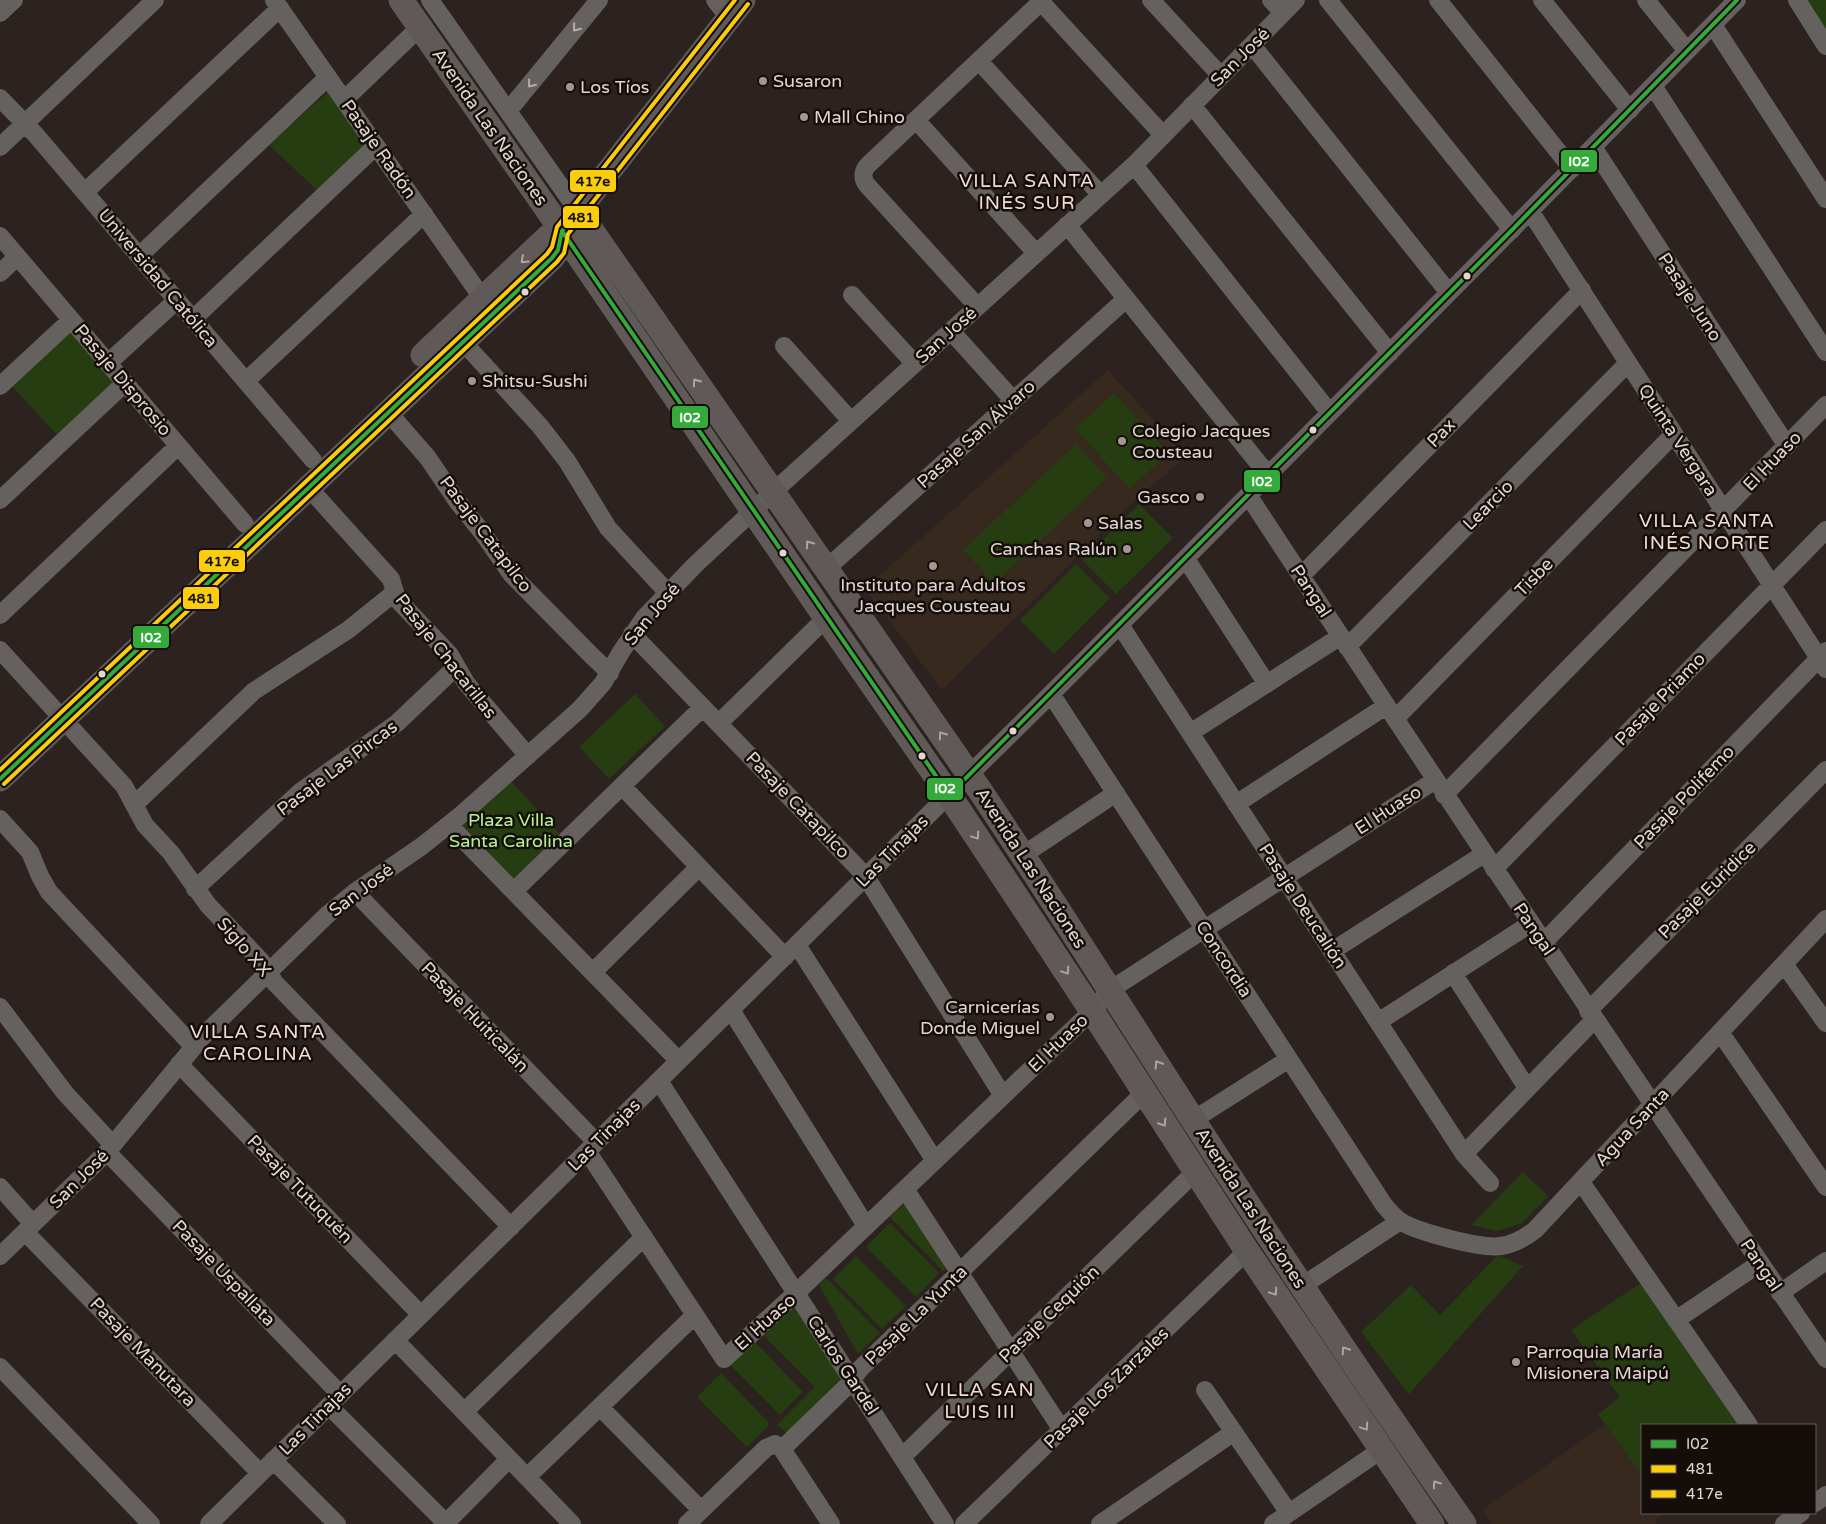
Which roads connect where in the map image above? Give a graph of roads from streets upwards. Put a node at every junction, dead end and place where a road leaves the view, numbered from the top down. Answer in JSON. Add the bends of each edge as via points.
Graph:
{"nodes":[{"id":1,"x":14,"y":0,"type":"edge"},
{"id":2,"x":155,"y":0,"type":"edge"},
{"id":3,"x":401,"y":0,"type":"edge"},
{"id":4,"x":430,"y":0,"type":"edge"},
{"id":5,"x":599,"y":0,"type":"edge"},
{"id":6,"x":1151,"y":0,"type":"edge"},
{"id":7,"x":1296,"y":0,"type":"edge"},
{"id":8,"x":1328,"y":0,"type":"edge"},
{"id":9,"x":1438,"y":0,"type":"edge"},
{"id":10,"x":1542,"y":0,"type":"edge"},
{"id":11,"x":1646,"y":0,"type":"edge"},
{"id":12,"x":1737,"y":0,"type":"edge"},
{"id":13,"x":1797,"y":0,"type":"edge"},
{"id":14,"x":1042,"y":1,"type":"edge"},
{"id":15,"x":277,"y":4,"type":"edge"},
{"id":16,"x":729,"y":6,"type":"edge"},
{"id":17,"x":1277,"y":6,"type":"edge"},
{"id":18,"x":0,"y":14,"type":"edge"},
{"id":19,"x":1713,"y":25,"type":"junction"},
{"id":20,"x":420,"y":27,"type":"junction"},
{"id":21,"x":1252,"y":45,"type":"junction"},
{"id":22,"x":1826,"y":46,"type":"edge"},
{"id":23,"x":1687,"y":51,"type":"junction"},
{"id":24,"x":979,"y":61,"type":"junction"},
{"id":25,"x":328,"y":76,"type":"junction"},
{"id":26,"x":1221,"y":76,"type":"junction"},
{"id":27,"x":1653,"y":86,"type":"junction"},
{"id":28,"x":0,"y":98,"type":"edge"},
{"id":29,"x":344,"y":100,"type":"junction"},
{"id":30,"x":1192,"y":105,"type":"junction"},
{"id":31,"x":1630,"y":110,"type":"junction"},
{"id":32,"x":508,"y":111,"type":"junction"},
{"id":33,"x":916,"y":120,"type":"junction"},
{"id":34,"x":24,"y":123,"type":"junction"},
{"id":35,"x":1163,"y":135,"type":"junction"},
{"id":36,"x":376,"y":146,"type":"junction"},
{"id":37,"x":0,"y":147,"type":"edge"},
{"id":38,"x":1593,"y":147,"type":"junction"},
{"id":39,"x":1134,"y":165,"type":"junction"},
{"id":40,"x":1572,"y":169,"type":"junction"},
{"id":41,"x":85,"y":192,"type":"junction"},
{"id":42,"x":1101,"y":195,"type":"junction"},
{"id":43,"x":1826,"y":199,"type":"edge"},
{"id":44,"x":578,"y":211,"type":"junction"},
{"id":45,"x":1530,"y":211,"type":"junction"},
{"id":46,"x":424,"y":214,"type":"junction"},
{"id":47,"x":1067,"y":225,"type":"junction"},
{"id":48,"x":1512,"y":230,"type":"junction"},
{"id":49,"x":562,"y":231,"type":"junction"},
{"id":50,"x":0,"y":236,"type":"edge"},
{"id":51,"x":1036,"y":253,"type":"junction"},
{"id":52,"x":139,"y":256,"type":"junction"},
{"id":53,"x":17,"y":257,"type":"junction"},
{"id":54,"x":0,"y":273,"type":"edge"},
{"id":55,"x":1582,"y":290,"type":"junction"},
{"id":56,"x":1449,"y":293,"type":"junction"},
{"id":57,"x":852,"y":295,"type":"dead end"},
{"id":58,"x":483,"y":299,"type":"junction"},
{"id":59,"x":1126,"y":299,"type":"junction"},
{"id":60,"x":177,"y":300,"type":"junction"},
{"id":61,"x":978,"y":306,"type":"junction"},
{"id":62,"x":192,"y":319,"type":"junction"},
{"id":63,"x":71,"y":320,"type":"junction"},
{"id":64,"x":951,"y":330,"type":"junction"},
{"id":65,"x":463,"y":342,"type":"junction"},
{"id":66,"x":784,"y":346,"type":"dead end"},
{"id":67,"x":1826,"y":352,"type":"edge"},
{"id":68,"x":1390,"y":353,"type":"junction"},
{"id":69,"x":108,"y":363,"type":"junction"},
{"id":70,"x":914,"y":363,"type":"junction"},
{"id":71,"x":1628,"y":363,"type":"junction"},
{"id":72,"x":246,"y":381,"type":"junction"},
{"id":73,"x":124,"y":382,"type":"junction"},
{"id":74,"x":0,"y":386,"type":"edge"},
{"id":75,"x":1013,"y":400,"type":"junction"},
{"id":76,"x":1826,"y":406,"type":"edge"},
{"id":77,"x":388,"y":412,"type":"junction"},
{"id":78,"x":1330,"y":414,"type":"junction"},
{"id":79,"x":851,"y":421,"type":"junction"},
{"id":80,"x":1674,"y":434,"type":"junction"},
{"id":81,"x":178,"y":446,"type":"junction"},
{"id":82,"x":1786,"y":446,"type":"junction"},
{"id":83,"x":313,"y":460,"type":"junction"},
{"id":84,"x":1268,"y":475,"type":"junction"},
{"id":85,"x":308,"y":487,"type":"junction"},
{"id":86,"x":772,"y":492,"type":"junction"},
{"id":87,"x":1248,"y":495,"type":"junction"},
{"id":88,"x":0,"y":500,"type":"edge"},
{"id":89,"x":1724,"y":510,"type":"junction"},
{"id":90,"x":752,"y":511,"type":"junction"},
{"id":91,"x":245,"y":524,"type":"junction"},
{"id":92,"x":1826,"y":530,"type":"edge"},
{"id":93,"x":1186,"y":558,"type":"junction"},
{"id":94,"x":826,"y":569,"type":"junction"},
{"id":95,"x":1301,"y":576,"type":"junction"},
{"id":96,"x":1772,"y":585,"type":"junction"},
{"id":97,"x":394,"y":592,"type":"junction"},
{"id":98,"x":668,"y":593,"type":"junction"},
{"id":99,"x":0,"y":615,"type":"edge"},
{"id":100,"x":826,"y":618,"type":"junction"},
{"id":101,"x":1120,"y":625,"type":"junction"},
{"id":102,"x":632,"y":634,"type":"junction"},
{"id":103,"x":1344,"y":642,"type":"junction"},
{"id":104,"x":0,"y":650,"type":"edge"},
{"id":105,"x":1824,"y":660,"type":"edge"},
{"id":106,"x":456,"y":668,"type":"junction"},
{"id":107,"x":610,"y":673,"type":"junction"},
{"id":108,"x":1267,"y":684,"type":"junction"},
{"id":109,"x":1052,"y":694,"type":"junction"},
{"id":110,"x":703,"y":707,"type":"junction"},
{"id":111,"x":1390,"y":713,"type":"junction"},
{"id":112,"x":57,"y":714,"type":"junction"},
{"id":113,"x":718,"y":723,"type":"junction"},
{"id":114,"x":1190,"y":733,"type":"junction"},
{"id":115,"x":528,"y":756,"type":"junction"},
{"id":116,"x":0,"y":757,"type":"edge"},
{"id":117,"x":1826,"y":770,"type":"edge"},
{"id":118,"x":970,"y":775,"type":"junction"},
{"id":119,"x":0,"y":779,"type":"edge"},
{"id":120,"x":1434,"y":780,"type":"junction"},
{"id":121,"x":622,"y":786,"type":"junction"},
{"id":122,"x":1116,"y":793,"type":"junction"},
{"id":123,"x":949,"y":795,"type":"junction"},
{"id":124,"x":1444,"y":795,"type":"junction"},
{"id":125,"x":135,"y":804,"type":"junction"},
{"id":126,"x":1236,"y":804,"type":"junction"},
{"id":127,"x":0,"y":819,"type":"edge"},
{"id":128,"x":449,"y":824,"type":"junction"},
{"id":129,"x":1023,"y":855,"type":"junction"},
{"id":130,"x":1489,"y":862,"type":"junction"},
{"id":131,"x":699,"y":867,"type":"junction"},
{"id":132,"x":866,"y":877,"type":"junction"},
{"id":133,"x":1284,"y":877,"type":"junction"},
{"id":134,"x":196,"y":889,"type":"junction"},
{"id":135,"x":514,"y":891,"type":"junction"},
{"id":136,"x":354,"y":892,"type":"junction"},
{"id":137,"x":1826,"y":919,"type":"edge"},
{"id":138,"x":1530,"y":924,"type":"junction"},
{"id":139,"x":1204,"y":929,"type":"junction"},
{"id":140,"x":1543,"y":943,"type":"junction"},
{"id":141,"x":791,"y":951,"type":"junction"},
{"id":142,"x":1332,"y":951,"type":"junction"},
{"id":143,"x":1784,"y":964,"type":"junction"},
{"id":144,"x":268,"y":972,"type":"junction"},
{"id":145,"x":592,"y":972,"type":"junction"},
{"id":146,"x":1453,"y":973,"type":"junction"},
{"id":147,"x":1110,"y":990,"type":"junction"},
{"id":148,"x":0,"y":1007,"type":"edge"},
{"id":149,"x":731,"y":1010,"type":"junction"},
{"id":150,"x":1092,"y":1011,"type":"junction"},
{"id":151,"x":1591,"y":1015,"type":"junction"},
{"id":152,"x":1378,"y":1022,"type":"junction"},
{"id":153,"x":1826,"y":1023,"type":"edge"},
{"id":154,"x":1720,"y":1032,"type":"junction"},
{"id":155,"x":194,"y":1047,"type":"junction"},
{"id":156,"x":1288,"y":1059,"type":"junction"},
{"id":157,"x":679,"y":1061,"type":"junction"},
{"id":158,"x":179,"y":1064,"type":"junction"},
{"id":159,"x":659,"y":1081,"type":"junction"},
{"id":160,"x":1528,"y":1088,"type":"junction"},
{"id":161,"x":1144,"y":1093,"type":"junction"},
{"id":162,"x":1003,"y":1096,"type":"junction"},
{"id":163,"x":1652,"y":1106,"type":"junction"},
{"id":164,"x":1193,"y":1120,"type":"junction"},
{"id":165,"x":592,"y":1147,"type":"junction"},
{"id":166,"x":110,"y":1149,"type":"junction"},
{"id":167,"x":1464,"y":1154,"type":"junction"},
{"id":168,"x":935,"y":1161,"type":"junction"},
{"id":169,"x":1195,"y":1172,"type":"junction"},
{"id":170,"x":1581,"y":1182,"type":"junction"},
{"id":171,"x":1490,"y":1183,"type":"dead end"},
{"id":172,"x":0,"y":1187,"type":"edge"},
{"id":173,"x":1826,"y":1187,"type":"edge"},
{"id":174,"x":905,"y":1189,"type":"junction"},
{"id":175,"x":1400,"y":1221,"type":"junction"},
{"id":176,"x":866,"y":1226,"type":"junction"},
{"id":177,"x":511,"y":1227,"type":"junction"},
{"id":178,"x":29,"y":1228,"type":"junction"},
{"id":179,"x":644,"y":1237,"type":"junction"},
{"id":180,"x":1247,"y":1251,"type":"junction"},
{"id":181,"x":0,"y":1256,"type":"edge"},
{"id":182,"x":1826,"y":1261,"type":"edge"},
{"id":183,"x":1760,"y":1262,"type":"junction"},
{"id":184,"x":960,"y":1272,"type":"junction"},
{"id":185,"x":1302,"y":1286,"type":"junction"},
{"id":186,"x":796,"y":1293,"type":"junction"},
{"id":187,"x":1780,"y":1293,"type":"junction"},
{"id":188,"x":421,"y":1315,"type":"junction"},
{"id":189,"x":695,"y":1315,"type":"junction"},
{"id":190,"x":1676,"y":1320,"type":"junction"},
{"id":191,"x":395,"y":1340,"type":"junction"},
{"id":192,"x":1011,"y":1351,"type":"junction"},
{"id":193,"x":724,"y":1359,"type":"joint"},
{"id":194,"x":1826,"y":1359,"type":"edge"},
{"id":195,"x":0,"y":1367,"type":"edge"},
{"id":196,"x":852,"y":1379,"type":"junction"},
{"id":197,"x":1205,"y":1390,"type":"dead end"},
{"id":198,"x":335,"y":1400,"type":"junction"},
{"id":199,"x":600,"y":1406,"type":"junction"},
{"id":200,"x":464,"y":1412,"type":"junction"},
{"id":201,"x":1748,"y":1424,"type":"edge"},
{"id":202,"x":1062,"y":1430,"type":"junction"},
{"id":203,"x":1234,"y":1432,"type":"junction"},
{"id":204,"x":782,"y":1449,"type":"junction"},
{"id":205,"x":1381,"y":1450,"type":"junction"},
{"id":206,"x":902,"y":1457,"type":"junction"},
{"id":207,"x":510,"y":1459,"type":"junction"},
{"id":208,"x":273,"y":1460,"type":"junction"},
{"id":209,"x":260,"y":1473,"type":"junction"},
{"id":210,"x":527,"y":1477,"type":"junction"},
{"id":211,"x":701,"y":1510,"type":"junction"},
{"id":212,"x":1289,"y":1513,"type":"junction"},
{"id":213,"x":1799,"y":1514,"type":"edge"},
{"id":214,"x":217,"y":1521,"type":"edge"},
{"id":215,"x":563,"y":1521,"type":"edge"},
{"id":216,"x":825,"y":1521,"type":"edge"},
{"id":217,"x":446,"y":1523,"type":"edge"},
{"id":218,"x":151,"y":1524,"type":"edge"},
{"id":219,"x":337,"y":1524,"type":"edge"},
{"id":220,"x":688,"y":1524,"type":"edge"},
{"id":221,"x":945,"y":1524,"type":"edge"},
{"id":222,"x":964,"y":1524,"type":"edge"},
{"id":223,"x":1100,"y":1524,"type":"edge"},
{"id":224,"x":1273,"y":1524,"type":"edge"},
{"id":225,"x":1432,"y":1524,"type":"edge"},
{"id":226,"x":1464,"y":1524,"type":"edge"},
{"id":227,"x":1784,"y":1524,"type":"edge"}],
"edges":[{"from":1,"to":18,"type":"street"},
{"from":2,"to":34,"type":"street"},
{"from":3,"to":20,"type":"street","name":"Avenida Las Naciones"},
{"from":4,"to":32,"type":"street","name":"Avenida Las Naciones"},
{"from":5,"to":32,"type":"street","one_way":true},
{"from":6,"to":26,"type":"street"},
{"from":7,"to":17,"type":"street","name":"San José"},
{"from":8,"to":48,"type":"street"},
{"from":9,"to":40,"type":"street"},
{"from":10,"to":31,"type":"street"},
{"from":11,"to":23,"type":"street"},
{"from":12,"to":19,"type":"street","name":"Las Tinajas"},
{"from":13,"to":22,"type":"street"},
{"from":14,"to":24,"type":"street"},
{"from":14,"to":35,"type":"street"},
{"from":15,"to":25,"type":"street","name":"Pasaje Radón"},
{"from":15,"to":41,"type":"street"},
{"from":16,"to":44,"type":"street"},
{"from":17,"to":21,"type":"street","name":"San José"},
{"from":19,"to":23,"type":"street","name":"Las Tinajas"},
{"from":19,"to":43,"type":"street"},
{"from":20,"to":29,"type":"street"},
{"from":20,"to":49,"type":"street","name":"Avenida Las Naciones"},
{"from":21,"to":26,"type":"street","name":"San José"},
{"from":21,"to":56,"type":"street"},
{"from":23,"to":27,"type":"street","name":"Las Tinajas"},
{"from":24,"to":33,"type":"street"},
{"from":24,"to":42,"type":"street"},
{"from":25,"to":29,"type":"street","name":"Pasaje Radón"},
{"from":25,"to":52,"type":"street"},
{"from":26,"to":30,"type":"street","name":"San José"},
{"from":27,"to":31,"type":"street","name":"Las Tinajas"},
{"from":27,"to":67,"type":"street"},
{"from":28,"to":34,"type":"street","name":"Universidad Católica"},
{"from":29,"to":36,"type":"street","name":"Pasaje Radón"},
{"from":30,"to":35,"type":"street","name":"San José"},
{"from":30,"to":68,"type":"street"},
{"from":31,"to":38,"type":"street","name":"Las Tinajas"},
{"from":32,"to":44,"type":"street","name":"Avenida Las Naciones"},
{"from":33,"to":51,"type":"street"},
{"from":33,"to":61,"type":"street","via":[[868,165],[863,175],[868,186]]},
{"from":34,"to":37,"type":"street"},
{"from":34,"to":41,"type":"street","name":"Universidad Católica"},
{"from":35,"to":39,"type":"street","name":"San José"},
{"from":36,"to":46,"type":"street","name":"Pasaje Radón"},
{"from":36,"to":62,"type":"street"},
{"from":38,"to":40,"type":"street","name":"Las Tinajas"},
{"from":38,"to":82,"type":"street","name":"Pasaje Juno"},
{"from":39,"to":42,"type":"street","name":"San José"},
{"from":39,"to":78,"type":"street"},
{"from":40,"to":45,"type":"street","name":"Las Tinajas"},
{"from":41,"to":52,"type":"street","name":"Universidad Católica"},
{"from":42,"to":47,"type":"street","name":"San José"},
{"from":44,"to":49,"type":"street"},
{"from":86,"to":44,"type":"street","name":"Avenida Las Naciones","one_way":true},
{"from":45,"to":48,"type":"street","name":"Las Tinajas"},
{"from":45,"to":55,"type":"street","name":"Quinta Vergara"},
{"from":46,"to":58,"type":"street","name":"Pasaje Radón"},
{"from":46,"to":72,"type":"street"},
{"from":47,"to":51,"type":"street","name":"San José"},
{"from":47,"to":59,"type":"street"},
{"from":48,"to":56,"type":"street","name":"Las Tinajas"},
{"from":49,"to":58,"type":"street","one_way":true,"via":[[548,237]]},
{"from":49,"to":65,"type":"street","via":[[558,250],[552,258]]},
{"from":49,"to":90,"type":"street","name":"Avenida Las Naciones"},
{"from":50,"to":53,"type":"street","name":"Pasaje Disprosio"},
{"from":51,"to":61,"type":"street","name":"San José"},
{"from":52,"to":60,"type":"street","name":"Universidad Católica"},
{"from":53,"to":54,"type":"street"},
{"from":53,"to":63,"type":"street","name":"Pasaje Disprosio"},
{"from":55,"to":71,"type":"street","name":"Quinta Vergara"},
{"from":55,"to":95,"type":"street","name":"Pax"},
{"from":56,"to":68,"type":"street","name":"Las Tinajas"},
{"from":57,"to":70,"type":"street"},
{"from":58,"to":83,"type":"street"},
{"from":59,"to":75,"type":"street","name":"Pasaje San Álvaro"},
{"from":59,"to":84,"type":"street"},
{"from":60,"to":62,"type":"street","name":"Universidad Católica"},
{"from":60,"to":69,"type":"street"},
{"from":61,"to":64,"type":"street","name":"San José"},
{"from":62,"to":72,"type":"street","name":"Universidad Católica"},
{"from":63,"to":69,"type":"street","name":"Pasaje Disprosio"},
{"from":63,"to":74,"type":"street"},
{"from":64,"to":70,"type":"street","name":"San José"},
{"from":64,"to":75,"type":"street"},
{"from":65,"to":77,"type":"street"},
{"from":65,"to":98,"type":"street","via":[[540,426],[608,528]]},
{"from":66,"to":79,"type":"street"},
{"from":68,"to":78,"type":"street","name":"Las Tinajas"},
{"from":69,"to":73,"type":"street","name":"Pasaje Disprosio"},
{"from":70,"to":79,"type":"street","name":"San José"},
{"from":71,"to":80,"type":"street","name":"Quinta Vergara"},
{"from":71,"to":103,"type":"street","name":"Learcio"},
{"from":72,"to":83,"type":"street","name":"Universidad Católica"},
{"from":73,"to":81,"type":"street","name":"Pasaje Disprosio"},
{"from":73,"to":88,"type":"street"},
{"from":75,"to":94,"type":"street","name":"Pasaje San Álvaro"},
{"from":76,"to":82,"type":"street","name":"El Huaso"},
{"from":77,"to":85,"type":"street"},
{"from":77,"to":107,"type":"street","name":"Pasaje Catapilco","via":[[428,458],[512,575]]},
{"from":78,"to":84,"type":"street","name":"Las Tinajas"},
{"from":79,"to":86,"type":"street","name":"San José"},
{"from":80,"to":89,"type":"street","name":"Quinta Vergara"},
{"from":80,"to":111,"type":"street","name":"Tisbe"},
{"from":81,"to":91,"type":"street","name":"Pasaje Disprosio"},
{"from":81,"to":99,"type":"street"},
{"from":82,"to":89,"type":"street","name":"El Huaso"},
{"from":83,"to":91,"type":"street"},
{"from":84,"to":87,"type":"street","name":"Las Tinajas"},
{"from":85,"to":97,"type":"street","name":"Pasaje Chacarillas","via":[[391,579]]},
{"from":85,"to":112,"type":"street"},
{"from":86,"to":90,"type":"street","name":"San José"},
{"from":94,"to":86,"type":"street","name":"Avenida Las Naciones","one_way":true},
{"from":87,"to":93,"type":"street","name":"Las Tinajas"},
{"from":87,"to":95,"type":"street","name":"Pangal"},
{"from":89,"to":96,"type":"street","name":"Quinta Vergara"},
{"from":89,"to":124,"type":"street","name":"El Huaso"},
{"from":90,"to":98,"type":"street","name":"San José"},
{"from":90,"to":100,"type":"street","name":"Avenida Las Naciones"},
{"from":91,"to":112,"type":"street"},
{"from":92,"to":96,"type":"street","name":"Pasaje Priamo"},
{"from":93,"to":101,"type":"street","name":"Las Tinajas"},
{"from":93,"to":108,"type":"street"},
{"from":118,"to":94,"type":"street","name":"Avenida Las Naciones","one_way":true},
{"from":95,"to":103,"type":"street","name":"Pangal"},
{"from":96,"to":105,"type":"street","name":"Quinta Vergara"},
{"from":96,"to":130,"type":"street","name":"Pasaje Priamo"},
{"from":97,"to":106,"type":"street","name":"Pasaje Chacarillas","via":[[450,655]]},
{"from":97,"to":125,"type":"street","via":[[348,630],[254,691]]},
{"from":98,"to":102,"type":"street","name":"San José"},
{"from":100,"to":113,"type":"street"},
{"from":100,"to":123,"type":"street","name":"Avenida Las Naciones"},
{"from":101,"to":109,"type":"street","name":"Las Tinajas"},
{"from":101,"to":114,"type":"street","name":"Pasaje Deucalión"},
{"from":102,"to":107,"type":"street","name":"San José"},
{"from":102,"to":110,"type":"street","name":"Pasaje Catapilco"},
{"from":103,"to":108,"type":"street","name":"Learcio"},
{"from":103,"to":111,"type":"street","name":"Pangal"},
{"from":104,"to":112,"type":"street","name":"Siglo XX"},
{"from":105,"to":140,"type":"street","name":"Pasaje Polifemo"},
{"from":106,"to":115,"type":"street","name":"Pasaje Chacarillas"},
{"from":106,"to":134,"type":"street","name":"Pasaje Las Pircas","via":[[397,723],[300,792]]},
{"from":107,"to":115,"type":"street","name":"San José","via":[[588,701]]},
{"from":108,"to":114,"type":"street","name":"Learcio"},
{"from":109,"to":118,"type":"street","name":"Las Tinajas"},
{"from":109,"to":122,"type":"street","name":"Concordia"},
{"from":110,"to":113,"type":"street","name":"Pasaje Catapilco"},
{"from":110,"to":121,"type":"street"},
{"from":111,"to":120,"type":"street","name":"Pangal"},
{"from":111,"to":126,"type":"street","name":"Tisbe"},
{"from":112,"to":116,"type":"street"},
{"from":112,"to":119,"type":"street"},
{"from":112,"to":125,"type":"street","name":"Siglo XX","via":[[124,786]]},
{"from":113,"to":132,"type":"street","name":"Pasaje Catapilco"},
{"from":114,"to":126,"type":"street","name":"Pasaje Deucalión"},
{"from":115,"to":128,"type":"street","name":"San José"},
{"from":117,"to":151,"type":"street","name":"Pasaje Euridice"},
{"from":118,"to":123,"type":"street","name":"Las Tinajas"},
{"from":118,"to":129,"type":"street","name":"Avenida Las Naciones"},
{"from":120,"to":124,"type":"street","name":"Pangal"},
{"from":120,"to":133,"type":"street","name":"El Huaso"},
{"from":121,"to":131,"type":"street"},
{"from":121,"to":135,"type":"street"},
{"from":122,"to":129,"type":"street"},
{"from":122,"to":139,"type":"street","name":"Concordia"},
{"from":123,"to":132,"type":"street","name":"Las Tinajas"},
{"from":123,"to":150,"type":"street","name":"Avenida Las Naciones","one_way":true},
{"from":124,"to":130,"type":"street","name":"Pangal"},
{"from":125,"to":134,"type":"street","name":"Siglo XX","via":[[145,825],[171,853]]},
{"from":126,"to":133,"type":"street","name":"Pasaje Deucalión"},
{"from":127,"to":155,"type":"street","via":[[30,852],[49,892]]},
{"from":128,"to":135,"type":"street"},
{"from":128,"to":136,"type":"street","name":"San José"},
{"from":129,"to":147,"type":"street","name":"Avenida Las Naciones"},
{"from":130,"to":138,"type":"street","name":"Pangal"},
{"from":130,"to":142,"type":"street","name":"Pasaje Priamo"},
{"from":131,"to":141,"type":"street"},
{"from":131,"to":145,"type":"street"},
{"from":132,"to":141,"type":"street","name":"Las Tinajas"},
{"from":132,"to":162,"type":"street","name":"Pasaje Catapilco"},
{"from":133,"to":139,"type":"street","name":"El Huaso"},
{"from":133,"to":142,"type":"street","name":"Pasaje Deucalión"},
{"from":134,"to":144,"type":"street","name":"Siglo XX"},
{"from":135,"to":145,"type":"street"},
{"from":136,"to":144,"type":"street","name":"San José"},
{"from":136,"to":165,"type":"street","name":"Pasaje Huiticalán"},
{"from":137,"to":143,"type":"street","name":"Agua Santa"},
{"from":138,"to":140,"type":"street","name":"Pangal"},
{"from":138,"to":146,"type":"street"},
{"from":139,"to":147,"type":"street","name":"El Huaso"},
{"from":139,"to":156,"type":"street","name":"Concordia"},
{"from":140,"to":151,"type":"street","name":"Pangal"},
{"from":141,"to":149,"type":"street","name":"Las Tinajas"},
{"from":141,"to":168,"type":"street"},
{"from":142,"to":152,"type":"street","name":"Pasaje Deucalión"},
{"from":143,"to":153,"type":"street"},
{"from":143,"to":154,"type":"street","name":"Agua Santa"},
{"from":144,"to":155,"type":"street","name":"San José"},
{"from":144,"to":177,"type":"street","name":"Siglo XX","via":[[275,983]]},
{"from":145,"to":157,"type":"street"},
{"from":146,"to":152,"type":"street"},
{"from":146,"to":160,"type":"street"},
{"from":147,"to":150,"type":"street","name":"El Huaso"},
{"from":164,"to":147,"type":"street","name":"Avenida Las Naciones","one_way":true},
{"from":148,"to":166,"type":"street","name":"Pasaje Uspallata"},
{"from":149,"to":157,"type":"street","name":"Las Tinajas"},
{"from":149,"to":176,"type":"street"},
{"from":150,"to":161,"type":"street","name":"Avenida Las Naciones"},
{"from":150,"to":162,"type":"street","name":"El Huaso"},
{"from":151,"to":160,"type":"street","name":"Pasaje Euridice"},
{"from":151,"to":163,"type":"street","name":"Pangal"},
{"from":152,"to":167,"type":"street","name":"Pasaje Deucalión"},
{"from":154,"to":163,"type":"street","name":"Agua Santa"},
{"from":154,"to":173,"type":"street"},
{"from":155,"to":158,"type":"street","name":"San José"},
{"from":156,"to":164,"type":"street"},
{"from":156,"to":175,"type":"street","name":"Concordia","via":[[1384,1205]]},
{"from":157,"to":159,"type":"street","name":"Las Tinajas"},
{"from":158,"to":166,"type":"street","name":"San José"},
{"from":158,"to":188,"type":"street","name":"Pasaje Tutuquén"},
{"from":159,"to":165,"type":"street","name":"Las Tinajas"},
{"from":159,"to":186,"type":"street","name":"Carlos Gardel"},
{"from":160,"to":167,"type":"street","name":"Pasaje Euridice"},
{"from":161,"to":169,"type":"street","name":"Avenida Las Naciones","one_way":true},
{"from":161,"to":184,"type":"street","name":"Pasaje La Yunta"},
{"from":162,"to":168,"type":"street","name":"El Huaso"},
{"from":163,"to":170,"type":"street","name":"Agua Santa"},
{"from":163,"to":183,"type":"street","name":"Pangal"},
{"from":164,"to":185,"type":"street","name":"Avenida Las Naciones"},
{"from":165,"to":177,"type":"street","name":"Las Tinajas"},
{"from":165,"to":179,"type":"street","name":"Pasaje Huiticalán"},
{"from":166,"to":178,"type":"street","name":"San José"},
{"from":166,"to":198,"type":"street","name":"Pasaje Uspallata"},
{"from":167,"to":171,"type":"street","name":"Pasaje Deucalión"},
{"from":168,"to":174,"type":"street","name":"El Huaso"},
{"from":169,"to":180,"type":"street","name":"Avenida Las Naciones"},
{"from":169,"to":192,"type":"street","name":"Pasaje Cequión"},
{"from":170,"to":175,"type":"street","name":"Agua Santa","via":[[1535,1230],[1519,1241],[1502,1246],[1475,1245],[1419,1230]]},
{"from":170,"to":190,"type":"street"},
{"from":172,"to":178,"type":"street","name":"Pasaje Manutara"},
{"from":174,"to":176,"type":"street","name":"El Huaso"},
{"from":174,"to":184,"type":"street"},
{"from":175,"to":185,"type":"street"},
{"from":176,"to":186,"type":"street","name":"El Huaso"},
{"from":177,"to":188,"type":"street","name":"Las Tinajas"},
{"from":178,"to":181,"type":"street","name":"San José"},
{"from":178,"to":209,"type":"street","name":"Pasaje Manutara"},
{"from":179,"to":189,"type":"street","name":"Pasaje Huiticalán"},
{"from":179,"to":200,"type":"street"},
{"from":180,"to":202,"type":"street","name":"Pasaje Los Zarzales"},
{"from":180,"to":205,"type":"street","name":"Avenida Las Naciones","one_way":true},
{"from":182,"to":187,"type":"street"},
{"from":183,"to":187,"type":"street","name":"Pangal"},
{"from":183,"to":190,"type":"street"},
{"from":184,"to":192,"type":"street"},
{"from":184,"to":196,"type":"street","name":"Pasaje La Yunta"},
{"from":226,"to":185,"type":"street","name":"Avenida Las Naciones","one_way":true,"via":[[1382,1408]]},
{"from":186,"to":193,"type":"street","name":"El Huaso"},
{"from":186,"to":196,"type":"street","name":"Carlos Gardel"},
{"from":187,"to":194,"type":"street","name":"Pangal"},
{"from":188,"to":191,"type":"street","name":"Las Tinajas"},
{"from":189,"to":193,"type":"street","name":"Pasaje Huiticalán"},
{"from":189,"to":199,"type":"street"},
{"from":190,"to":201,"type":"street"},
{"from":191,"to":198,"type":"street","name":"Las Tinajas"},
{"from":191,"to":200,"type":"street"},
{"from":192,"to":202,"type":"street"},
{"from":192,"to":206,"type":"street","name":"Pasaje Cequión"},
{"from":195,"to":218,"type":"street"},
{"from":196,"to":204,"type":"street","name":"Pasaje La Yunta"},
{"from":196,"to":206,"type":"street","name":"Carlos Gardel"},
{"from":197,"to":203,"type":"street"},
{"from":198,"to":208,"type":"street","name":"Las Tinajas"},
{"from":198,"to":217,"type":"street","name":"Pasaje Uspallata"},
{"from":199,"to":210,"type":"street"},
{"from":199,"to":211,"type":"street"},
{"from":200,"to":207,"type":"street"},
{"from":202,"to":222,"type":"street","name":"Pasaje Los Zarzales"},
{"from":203,"to":212,"type":"street"},
{"from":203,"to":223,"type":"street"},
{"from":204,"to":211,"type":"street","via":[[775,1444],[766,1448]]},
{"from":204,"to":216,"type":"street"},
{"from":205,"to":212,"type":"street"},
{"from":205,"to":225,"type":"street","name":"Avenida Las Naciones"},
{"from":206,"to":221,"type":"street","name":"Carlos Gardel"},
{"from":207,"to":210,"type":"street"},
{"from":207,"to":217,"type":"street"},
{"from":208,"to":209,"type":"street","name":"Las Tinajas"},
{"from":208,"to":219,"type":"street"},
{"from":209,"to":214,"type":"street","name":"Las Tinajas"},
{"from":210,"to":215,"type":"street"},
{"from":211,"to":220,"type":"street"},
{"from":212,"to":224,"type":"street"},
{"from":213,"to":227,"type":"street"}]}
